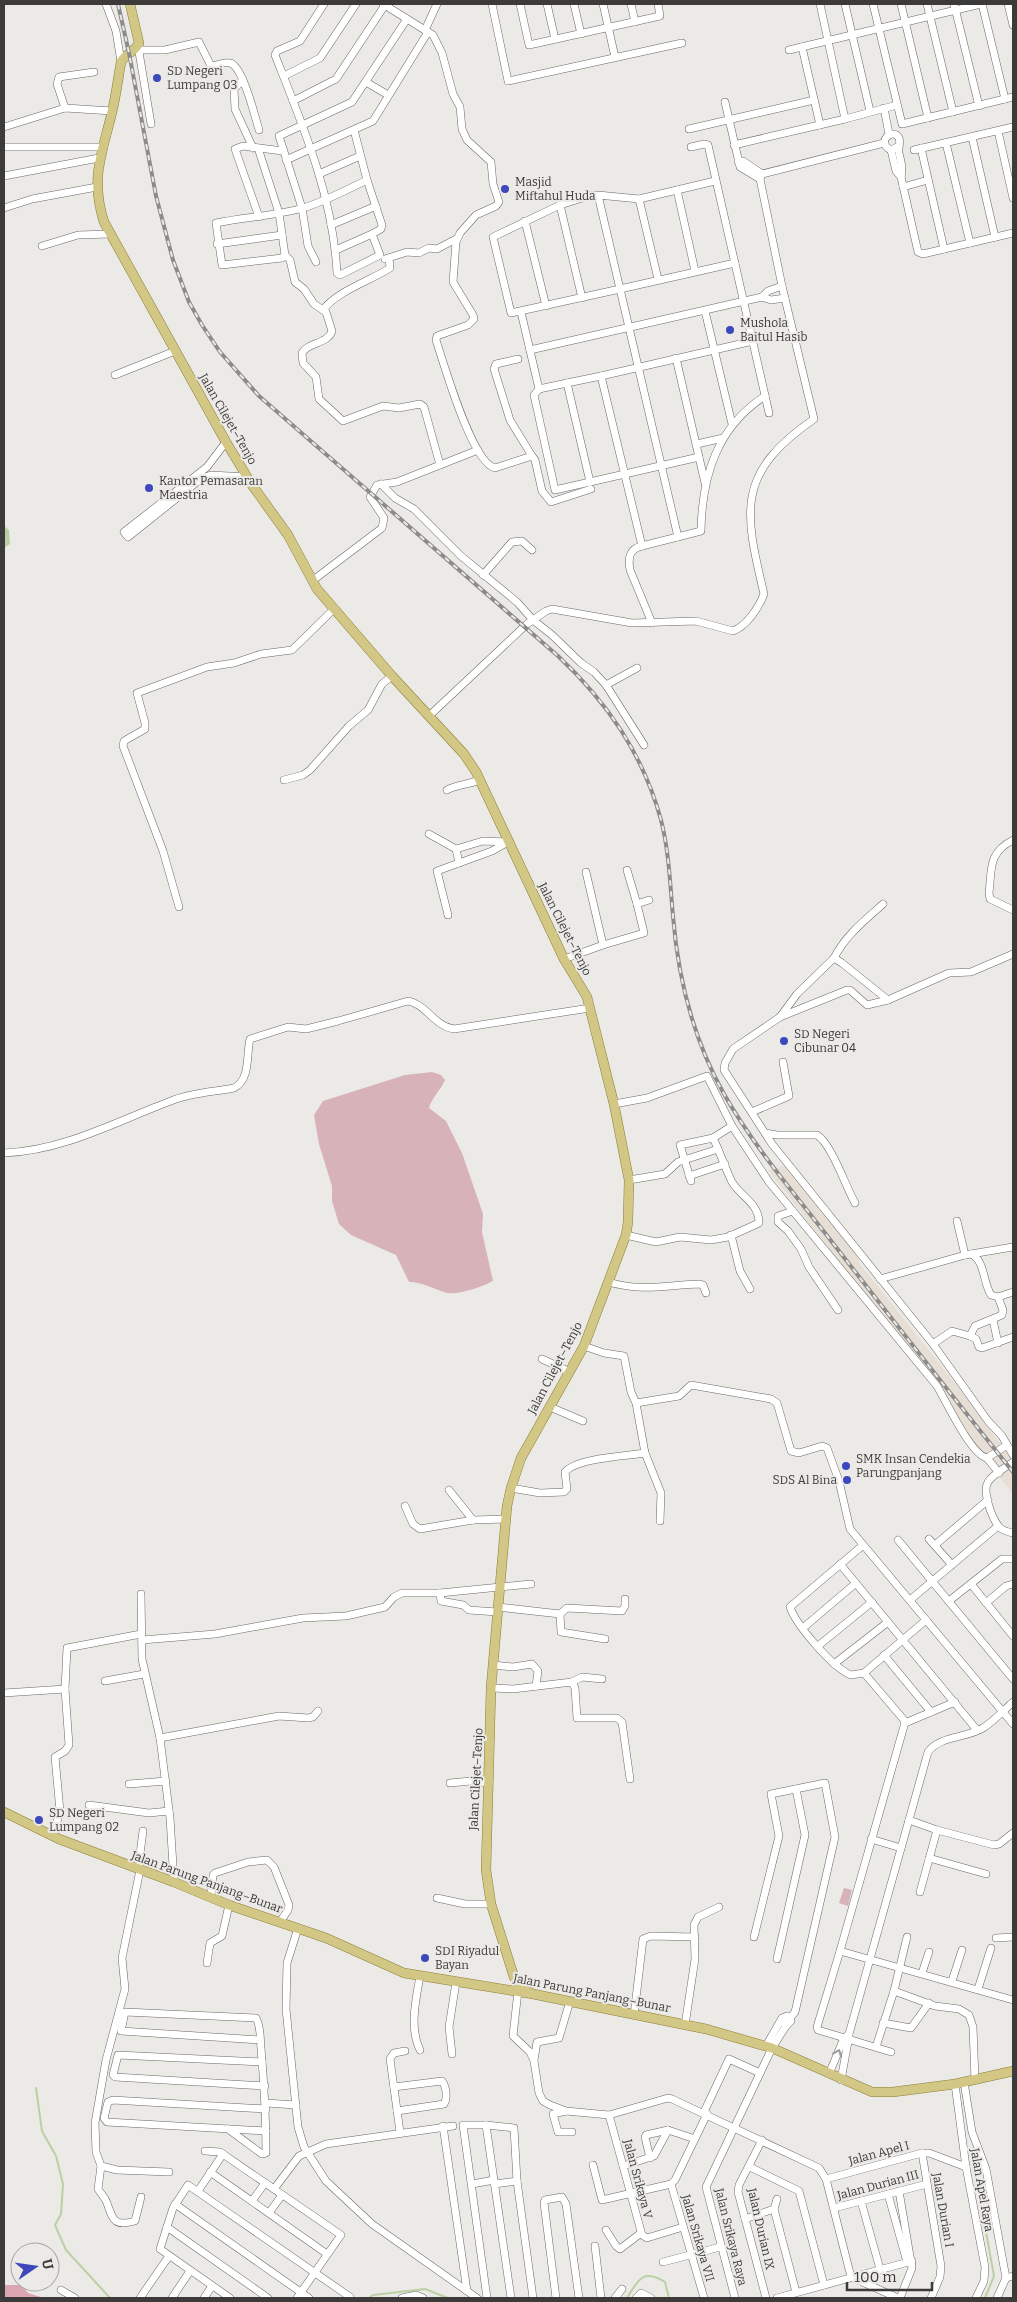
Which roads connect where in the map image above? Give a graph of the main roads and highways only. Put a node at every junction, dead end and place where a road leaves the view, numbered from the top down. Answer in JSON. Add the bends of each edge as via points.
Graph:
{"nodes":[{"id":1,"x":130,"y":4,"type":"edge"},
{"id":2,"x":4,"y":1812,"type":"edge"},
{"id":3,"x":512,"y":1970,"type":"junction"},
{"id":4,"x":499,"y":1988,"type":"junction"},
{"id":5,"x":533,"y":1994,"type":"junction"},
{"id":6,"x":1013,"y":2071,"type":"edge"}],
"edges":[{"from":1,"to":3,"type":"main road","name":"Jalan Cilejet–Tenjo","via":[[139,39],[138,48],[122,62],[99,158],[97,188],[109,234],[226,442],[288,535],[312,582],[464,754],[479,780],[590,1008],[629,1180],[626,1235],[584,1346],[521,1458],[511,1488],[506,1519],[491,1688],[486,1870],[491,1904]]},
{"from":2,"to":4,"type":"main road","name":"Jalan Parung Panjang–Bunar","via":[[53,1836],[139,1870],[326,1938],[396,1971]]},
{"from":3,"to":4,"type":"main road","via":[[509,1984]]},
{"from":3,"to":5,"type":"main road","name":"Jalan Cilejet–Tenjo","via":[[521,1988]]},
{"from":4,"to":5,"type":"main road","name":"Jalan Parung Panjang–Bunar"},
{"from":5,"to":6,"type":"main road","name":"Jalan Parung Panjang–Bunar","via":[[685,2025],[769,2047],[872,2092],[959,2083]]}]}
